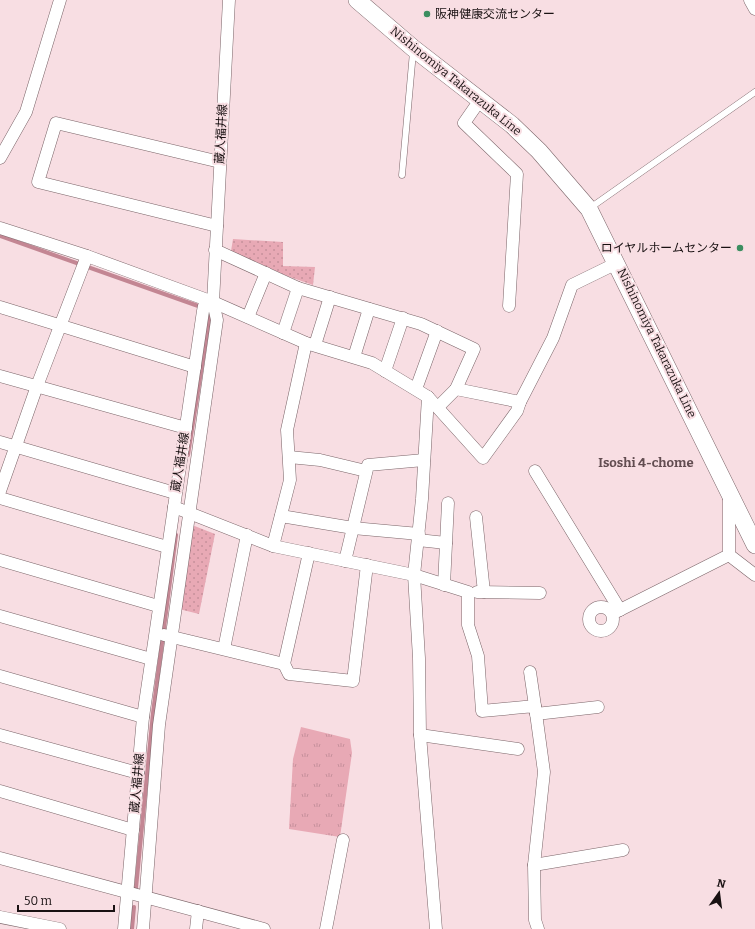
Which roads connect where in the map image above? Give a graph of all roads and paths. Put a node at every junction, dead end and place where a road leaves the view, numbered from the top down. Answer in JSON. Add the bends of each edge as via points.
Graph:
{"nodes":[{"id":1,"x":60,"y":0,"type":"edge"},
{"id":2,"x":229,"y":0,"type":"edge"},
{"id":3,"x":357,"y":0,"type":"edge"},
{"id":4,"x":750,"y":0,"type":"edge"},
{"id":5,"x":755,"y":9,"type":"edge"},
{"id":6,"x":413,"y":48,"type":"junction"},
{"id":7,"x":755,"y":92,"type":"edge"},
{"id":8,"x":480,"y":100,"type":"junction"},
{"id":9,"x":0,"y":158,"type":"edge"},
{"id":10,"x":220,"y":162,"type":"junction"},
{"id":11,"x":402,"y":176,"type":"dead end"},
{"id":12,"x":589,"y":208,"type":"junction"},
{"id":13,"x":217,"y":226,"type":"junction"},
{"id":14,"x":0,"y":228,"type":"edge"},
{"id":15,"x":215,"y":250,"type":"junction"},
{"id":16,"x":87,"y":256,"type":"junction"},
{"id":17,"x":618,"y":264,"type":"junction"},
{"id":18,"x":266,"y":273,"type":"junction"},
{"id":19,"x":298,"y":288,"type":"junction"},
{"id":20,"x":330,"y":297,"type":"junction"},
{"id":21,"x":206,"y":306,"type":"junction"},
{"id":22,"x":510,"y":306,"type":"dead end"},
{"id":23,"x":0,"y":307,"type":"edge"},
{"id":24,"x":369,"y":308,"type":"junction"},
{"id":25,"x":248,"y":317,"type":"junction"},
{"id":26,"x":403,"y":318,"type":"junction"},
{"id":27,"x":60,"y":325,"type":"junction"},
{"id":28,"x":283,"y":332,"type":"junction"},
{"id":29,"x":437,"y":332,"type":"junction"},
{"id":30,"x":311,"y":344,"type":"junction"},
{"id":31,"x":354,"y":357,"type":"junction"},
{"id":32,"x":195,"y":367,"type":"junction"},
{"id":33,"x":385,"y":371,"type":"junction"},
{"id":34,"x":0,"y":376,"type":"edge"},
{"id":35,"x":37,"y":386,"type":"junction"},
{"id":36,"x":416,"y":389,"type":"junction"},
{"id":37,"x":456,"y":389,"type":"junction"},
{"id":38,"x":428,"y":397,"type":"junction"},
{"id":39,"x":520,"y":402,"type":"junction"},
{"id":40,"x":438,"y":407,"type":"junction"},
{"id":41,"x":186,"y":428,"type":"junction"},
{"id":42,"x":0,"y":442,"type":"edge"},
{"id":43,"x":16,"y":446,"type":"junction"},
{"id":44,"x":289,"y":457,"type":"junction"},
{"id":45,"x":424,"y":460,"type":"junction"},
{"id":46,"x":535,"y":471,"type":"dead end"},
{"id":47,"x":366,"y":472,"type":"junction"},
{"id":48,"x":0,"y":491,"type":"edge"},
{"id":49,"x":729,"y":491,"type":"junction"},
{"id":50,"x":175,"y":493,"type":"junction"},
{"id":51,"x":0,"y":498,"type":"edge"},
{"id":52,"x":448,"y":503,"type":"dead end"},
{"id":53,"x":174,"y":507,"type":"junction"},
{"id":54,"x":189,"y":513,"type":"junction"},
{"id":55,"x":281,"y":516,"type":"junction"},
{"id":56,"x":476,"y":517,"type":"dead end"},
{"id":57,"x":353,"y":528,"type":"junction"},
{"id":58,"x":247,"y":535,"type":"junction"},
{"id":59,"x":419,"y":537,"type":"junction"},
{"id":60,"x":446,"y":543,"type":"junction"},
{"id":61,"x":755,"y":544,"type":"edge"},
{"id":62,"x":273,"y":546,"type":"junction"},
{"id":63,"x":167,"y":547,"type":"junction"},
{"id":64,"x":309,"y":553,"type":"junction"},
{"id":65,"x":729,"y":555,"type":"junction"},
{"id":66,"x":0,"y":560,"type":"edge"},
{"id":67,"x":345,"y":561,"type":"junction"},
{"id":68,"x":367,"y":565,"type":"junction"},
{"id":69,"x":414,"y":575,"type":"junction"},
{"id":70,"x":755,"y":575,"type":"edge"},
{"id":71,"x":444,"y":585,"type":"junction"},
{"id":72,"x":468,"y":592,"type":"junction"},
{"id":73,"x":484,"y":592,"type":"junction"},
{"id":74,"x":540,"y":593,"type":"dead end"},
{"id":75,"x":158,"y":606,"type":"junction"},
{"id":76,"x":0,"y":616,"type":"edge"},
{"id":77,"x":163,"y":634,"type":"junction"},
{"id":78,"x":224,"y":649,"type":"junction"},
{"id":79,"x":151,"y":658,"type":"junction"},
{"id":80,"x":284,"y":664,"type":"junction"},
{"id":81,"x":530,"y":672,"type":"dead end"},
{"id":82,"x":0,"y":676,"type":"edge"},
{"id":83,"x":598,"y":707,"type":"dead end"},
{"id":84,"x":535,"y":710,"type":"junction"},
{"id":85,"x":143,"y":717,"type":"junction"},
{"id":86,"x":0,"y":735,"type":"edge"},
{"id":87,"x":420,"y":735,"type":"junction"},
{"id":88,"x":518,"y":749,"type":"dead end"},
{"id":89,"x":138,"y":773,"type":"junction"},
{"id":90,"x":0,"y":791,"type":"edge"},
{"id":91,"x":133,"y":830,"type":"junction"},
{"id":92,"x":343,"y":840,"type":"dead end"},
{"id":93,"x":623,"y":850,"type":"dead end"},
{"id":94,"x":0,"y":858,"type":"edge"},
{"id":95,"x":534,"y":865,"type":"junction"},
{"id":96,"x":128,"y":892,"type":"junction"},
{"id":97,"x":146,"y":897,"type":"junction"},
{"id":98,"x":198,"y":911,"type":"junction"},
{"id":99,"x":0,"y":917,"type":"edge"},
{"id":100,"x":60,"y":929,"type":"edge"},
{"id":101,"x":124,"y":929,"type":"edge"},
{"id":102,"x":143,"y":929,"type":"edge"},
{"id":103,"x":196,"y":929,"type":"edge"},
{"id":104,"x":264,"y":929,"type":"edge"},
{"id":105,"x":326,"y":929,"type":"edge"},
{"id":106,"x":436,"y":929,"type":"edge"},
{"id":107,"x":538,"y":929,"type":"edge"}],
"edges":[{"from":1,"to":9,"type":"street","via":[[26,112]]},
{"from":2,"to":10,"type":"street","name":"蔵人福井線"},
{"from":3,"to":6,"type":"main road","name":"Nishinomiya Takarazuka Line"},
{"from":4,"to":5,"type":"street"},
{"from":6,"to":8,"type":"main road","name":"Nishinomiya Takarazuka Line"},
{"from":6,"to":11,"type":"lane"},
{"from":7,"to":12,"type":"lane"},
{"from":8,"to":12,"type":"main road","name":"Nishinomiya Takarazuka Line","via":[[512,125],[539,151]]},
{"from":8,"to":22,"type":"street","via":[[464,123],[517,174]]},
{"from":10,"to":13,"type":"street","name":"蔵人福井線"},
{"from":10,"to":13,"type":"street","via":[[56,123],[38,182]]},
{"from":12,"to":17,"type":"main road","name":"Nishinomiya Takarazuka Line"},
{"from":13,"to":15,"type":"street","name":"蔵人福井線"},
{"from":14,"to":16,"type":"street"},
{"from":15,"to":18,"type":"street"},
{"from":15,"to":21,"type":"street","name":"蔵人福井線"},
{"from":16,"to":21,"type":"street"},
{"from":16,"to":27,"type":"street"},
{"from":17,"to":39,"type":"street","via":[[572,285],[553,338]]},
{"from":17,"to":49,"type":"main road","name":"Nishinomiya Takarazuka Line"},
{"from":18,"to":19,"type":"street"},
{"from":18,"to":25,"type":"street"},
{"from":19,"to":20,"type":"street"},
{"from":19,"to":28,"type":"street"},
{"from":20,"to":24,"type":"street"},
{"from":20,"to":30,"type":"street"},
{"from":21,"to":25,"type":"street"},
{"from":21,"to":32,"type":"street","name":"蔵人福井線"},
{"from":21,"to":54,"type":"street","via":[[217,320]]},
{"from":23,"to":27,"type":"street"},
{"from":24,"to":26,"type":"street"},
{"from":24,"to":31,"type":"street"},
{"from":25,"to":28,"type":"street"},
{"from":26,"to":29,"type":"street"},
{"from":26,"to":33,"type":"street"},
{"from":27,"to":32,"type":"street"},
{"from":27,"to":35,"type":"street"},
{"from":28,"to":30,"type":"street"},
{"from":29,"to":36,"type":"street"},
{"from":29,"to":37,"type":"street","via":[[474,349]]},
{"from":30,"to":31,"type":"street"},
{"from":30,"to":44,"type":"street","via":[[287,430]]},
{"from":31,"to":33,"type":"street"},
{"from":32,"to":41,"type":"street","name":"蔵人福井線"},
{"from":33,"to":36,"type":"street"},
{"from":34,"to":35,"type":"street"},
{"from":35,"to":41,"type":"street"},
{"from":35,"to":43,"type":"street"},
{"from":36,"to":38,"type":"street"},
{"from":37,"to":39,"type":"street"},
{"from":37,"to":40,"type":"street"},
{"from":38,"to":40,"type":"street"},
{"from":38,"to":45,"type":"street"},
{"from":39,"to":40,"type":"street","via":[[517,411],[483,458]]},
{"from":41,"to":50,"type":"street","name":"蔵人福井線"},
{"from":42,"to":43,"type":"street"},
{"from":43,"to":48,"type":"street"},
{"from":43,"to":50,"type":"street"},
{"from":44,"to":47,"type":"street","via":[[320,460]]},
{"from":44,"to":55,"type":"street","via":[[290,480]]},
{"from":45,"to":47,"type":"street","via":[[368,465]]},
{"from":45,"to":59,"type":"street"},
{"from":46,"to":65,"type":"street","via":[[616,612]]},
{"from":47,"to":57,"type":"street"},
{"from":49,"to":61,"type":"main road","name":"Nishinomiya Takarazuka Line"},
{"from":49,"to":65,"type":"street"},
{"from":50,"to":53,"type":"street","name":"蔵人福井線"},
{"from":51,"to":63,"type":"street"},
{"from":52,"to":60,"type":"street"},
{"from":53,"to":54,"type":"street"},
{"from":53,"to":63,"type":"street","name":"蔵人福井線"},
{"from":54,"to":58,"type":"street"},
{"from":54,"to":77,"type":"street"},
{"from":55,"to":57,"type":"street"},
{"from":55,"to":62,"type":"street"},
{"from":56,"to":73,"type":"street"},
{"from":57,"to":59,"type":"street"},
{"from":57,"to":67,"type":"street"},
{"from":58,"to":62,"type":"street"},
{"from":58,"to":78,"type":"street"},
{"from":59,"to":60,"type":"street"},
{"from":59,"to":69,"type":"street"},
{"from":60,"to":71,"type":"street"},
{"from":62,"to":64,"type":"street"},
{"from":63,"to":75,"type":"street","name":"蔵人福井線"},
{"from":64,"to":67,"type":"street"},
{"from":64,"to":80,"type":"street"},
{"from":65,"to":70,"type":"street"},
{"from":66,"to":75,"type":"street"},
{"from":67,"to":68,"type":"street"},
{"from":68,"to":69,"type":"street"},
{"from":68,"to":80,"type":"street","via":[[353,681],[289,674]]},
{"from":69,"to":71,"type":"street"},
{"from":69,"to":87,"type":"street"},
{"from":71,"to":72,"type":"street"},
{"from":72,"to":73,"type":"street"},
{"from":72,"to":84,"type":"street","via":[[468,625],[478,656],[482,711]]},
{"from":73,"to":74,"type":"street"},
{"from":75,"to":77,"type":"street","name":"蔵人福井線"},
{"from":76,"to":79,"type":"street"},
{"from":77,"to":78,"type":"street"},
{"from":77,"to":79,"type":"street","name":"蔵人福井線"},
{"from":77,"to":97,"type":"street"},
{"from":78,"to":80,"type":"street"},
{"from":79,"to":85,"type":"street","name":"蔵人福井線"},
{"from":81,"to":84,"type":"street"},
{"from":82,"to":85,"type":"street"},
{"from":83,"to":84,"type":"street"},
{"from":84,"to":95,"type":"street","via":[[544,772]]},
{"from":85,"to":89,"type":"street","name":"蔵人福井線"},
{"from":86,"to":89,"type":"street"},
{"from":87,"to":88,"type":"street"},
{"from":87,"to":106,"type":"street"},
{"from":89,"to":91,"type":"street","name":"蔵人福井線"},
{"from":90,"to":91,"type":"street"},
{"from":91,"to":96,"type":"street","name":"蔵人福井線"},
{"from":92,"to":105,"type":"street"},
{"from":93,"to":95,"type":"street"},
{"from":94,"to":96,"type":"street"},
{"from":95,"to":107,"type":"street","via":[[535,920]]},
{"from":96,"to":97,"type":"street"},
{"from":96,"to":101,"type":"street","name":"蔵人福井線"},
{"from":97,"to":98,"type":"street"},
{"from":97,"to":102,"type":"street"},
{"from":98,"to":103,"type":"street"},
{"from":98,"to":104,"type":"street"},
{"from":99,"to":100,"type":"street"}]}
